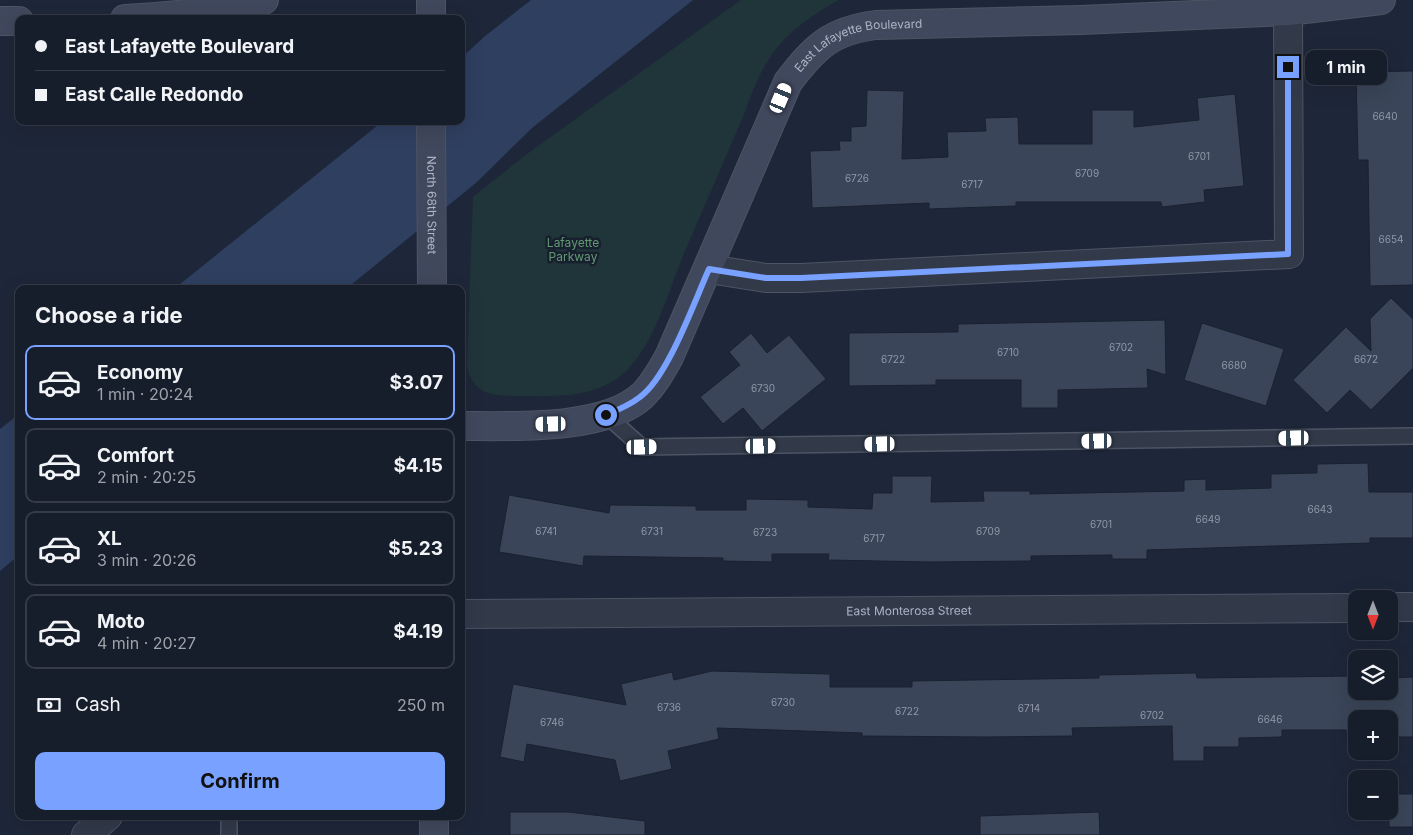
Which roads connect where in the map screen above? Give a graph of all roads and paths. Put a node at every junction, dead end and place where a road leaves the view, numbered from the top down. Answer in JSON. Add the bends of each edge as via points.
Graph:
{"nodes":[{"id":1,"x":264,"y":0,"type":"edge"},
{"id":2,"x":431,"y":0,"type":"edge"},
{"id":3,"x":1381,"y":0,"type":"edge"},
{"id":4,"x":1337,"y":2,"type":"edge"},
{"id":5,"x":1288,"y":11,"type":"junction"},
{"id":6,"x":179,"y":15,"type":"edge"},
{"id":7,"x":430,"y":15,"type":"edge"},
{"id":8,"x":0,"y":21,"type":"edge"},
{"id":9,"x":15,"y":21,"type":"edge"},
{"id":10,"x":431,"y":125,"type":"edge"},
{"id":11,"x":709,"y":269,"type":"junction"},
{"id":12,"x":432,"y":285,"type":"edge"},
{"id":13,"x":606,"y":415,"type":"junction"},
{"id":14,"x":465,"y":426,"type":"edge"},
{"id":15,"x":1413,"y":436,"type":"edge"},
{"id":16,"x":1398,"y":607,"type":"edge"},
{"id":17,"x":1413,"y":607,"type":"edge"},
{"id":18,"x":1348,"y":608,"type":"edge"},
{"id":19,"x":465,"y":614,"type":"edge"},
{"id":20,"x":103,"y":820,"type":"edge"},
{"id":21,"x":229,"y":820,"type":"edge"},
{"id":22,"x":434,"y":820,"type":"edge"},
{"id":23,"x":86,"y":835,"type":"edge"},
{"id":24,"x":229,"y":835,"type":"edge"},
{"id":25,"x":434,"y":835,"type":"edge"}],
"edges":[{"from":1,"to":6,"type":"street"},
{"from":2,"to":7,"type":"street"},
{"from":3,"to":4,"type":"street","name":"East Lafayette Boulevard"},
{"from":4,"to":5,"type":"street","name":"East Lafayette Boulevard"},
{"from":5,"to":11,"type":"street","name":"East Lafayette Boulevard","via":[[876,25],[833,36],[807,57],[788,82]]},
{"from":5,"to":11,"type":"street","via":[[1288,254],[801,278],[766,278]]},
{"from":8,"to":9,"type":"street"},
{"from":10,"to":12,"type":"street","name":"North 68th Street"},
{"from":11,"to":13,"type":"street","name":"East Lafayette Boulevard","via":[[654,384],[641,396]]},
{"from":13,"to":14,"type":"street","name":"East Lafayette Boulevard","via":[[571,423]]},
{"from":13,"to":15,"type":"lane","via":[[642,447]]},
{"from":16,"to":17,"type":"street"},
{"from":18,"to":19,"type":"street","name":"East Monterosa Street"},
{"from":20,"to":23,"type":"street"},
{"from":21,"to":24,"type":"lane"},
{"from":22,"to":25,"type":"street"}]}
